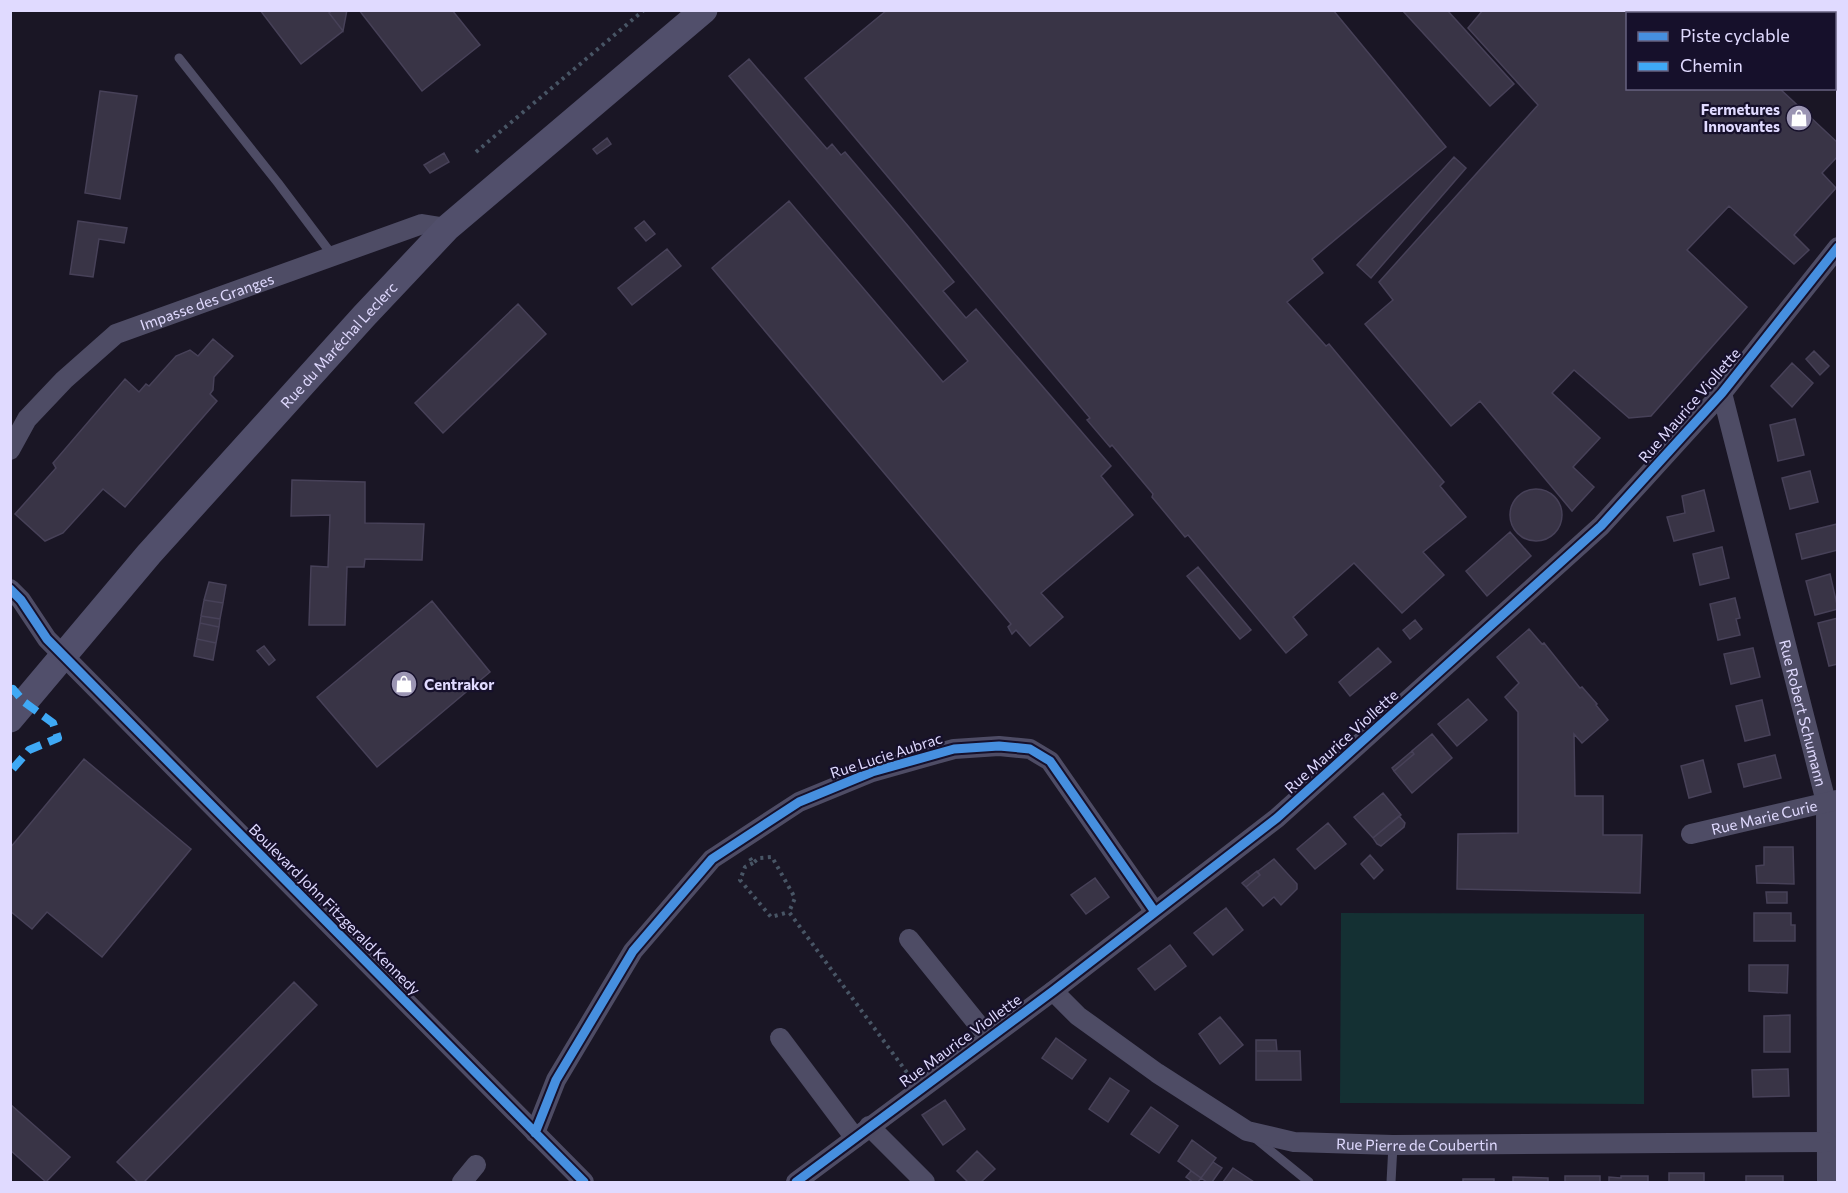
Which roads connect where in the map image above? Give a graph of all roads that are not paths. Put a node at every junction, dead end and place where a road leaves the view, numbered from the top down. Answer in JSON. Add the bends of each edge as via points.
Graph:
{"nodes":[{"id":1,"x":704,"y":10,"type":"edge"},
{"id":2,"x":179,"y":58,"type":"dead end"},
{"id":3,"x":447,"y":228,"type":"junction"},
{"id":4,"x":1838,"y":247,"type":"edge"},
{"id":5,"x":333,"y":256,"type":"junction"},
{"id":6,"x":1722,"y":393,"type":"junction"},
{"id":7,"x":10,"y":450,"type":"edge"},
{"id":8,"x":10,"y":590,"type":"edge"},
{"id":9,"x":64,"y":656,"type":"junction"},
{"id":10,"x":10,"y":719,"type":"edge"},
{"id":11,"x":1832,"y":801,"type":"edge"},
{"id":12,"x":1691,"y":834,"type":"dead end"},
{"id":13,"x":1155,"y":912,"type":"junction"},
{"id":14,"x":909,"y":939,"type":"dead end"},
{"id":15,"x":1053,"y":991,"type":"junction"},
{"id":16,"x":780,"y":1038,"type":"dead end"},
{"id":17,"x":989,"y":1038,"type":"junction"},
{"id":18,"x":1246,"y":1131,"type":"junction"},
{"id":19,"x":862,"y":1132,"type":"junction"},
{"id":20,"x":535,"y":1133,"type":"junction"},
{"id":21,"x":1827,"y":1142,"type":"junction"},
{"id":22,"x":1392,"y":1144,"type":"junction"},
{"id":23,"x":476,"y":1165,"type":"dead end"},
{"id":24,"x":462,"y":1182,"type":"edge"},
{"id":25,"x":584,"y":1182,"type":"edge"},
{"id":26,"x":796,"y":1182,"type":"edge"},
{"id":27,"x":925,"y":1182,"type":"edge"},
{"id":28,"x":1309,"y":1182,"type":"edge"},
{"id":29,"x":1391,"y":1182,"type":"edge"},
{"id":30,"x":1827,"y":1182,"type":"edge"}],
"edges":[{"from":1,"to":3,"type":"main road","name":"Rue du Maréchal Leclerc"},
{"from":2,"to":5,"type":"lane"},
{"from":3,"to":5,"type":"street","name":"Impasse des Granges","via":[[422,224]]},
{"from":3,"to":9,"type":"main road","name":"Rue du Maréchal Leclerc","via":[[149,554]]},
{"from":4,"to":6,"type":"street","name":"Rue Maurice Viollette"},
{"from":5,"to":7,"type":"street","name":"Impasse des Granges","via":[[116,334],[27,419]]},
{"from":6,"to":11,"type":"street","name":"Rue Robert Schumann"},
{"from":6,"to":13,"type":"street","name":"Rue Maurice Viollette","via":[[1601,526],[1277,818]]},
{"from":8,"to":9,"type":"street","name":"Boulevard John Fitzgerald Kennedy"},
{"from":9,"to":10,"type":"main road","name":"Rue du Maréchal Leclerc"},
{"from":9,"to":20,"type":"street","name":"Boulevard John Fitzgerald Kennedy"},
{"from":11,"to":12,"type":"street","name":"Rue Marie Curie"},
{"from":11,"to":21,"type":"street","name":"Rue Robert Schumann"},
{"from":13,"to":15,"type":"street","name":"Rue Maurice Viollette"},
{"from":13,"to":20,"type":"street","name":"Rue Lucie Aubrac","via":[[1050,761],[1030,749],[954,749],[872,772],[799,802],[712,859],[633,951],[556,1080]]},
{"from":14,"to":17,"type":"street"},
{"from":15,"to":17,"type":"street","name":"Rue Maurice Viollette"},
{"from":15,"to":18,"type":"street","name":"Rue Pierre de Coubertin","via":[[1078,1016],[1148,1067]]},
{"from":16,"to":19,"type":"street"},
{"from":17,"to":19,"type":"street","name":"Rue Maurice Viollette"},
{"from":18,"to":22,"type":"street","name":"Rue Pierre de Coubertin","via":[[1294,1142]]},
{"from":18,"to":28,"type":"lane"},
{"from":19,"to":26,"type":"street","name":"Rue Maurice Viollette"},
{"from":19,"to":27,"type":"street"},
{"from":20,"to":25,"type":"street","name":"Boulevard John Fitzgerald Kennedy"},
{"from":21,"to":22,"type":"street","name":"Rue Pierre de Coubertin"},
{"from":21,"to":30,"type":"street","name":"Rue Robert Schumann"},
{"from":22,"to":29,"type":"lane"},
{"from":23,"to":24,"type":"street"}]}
